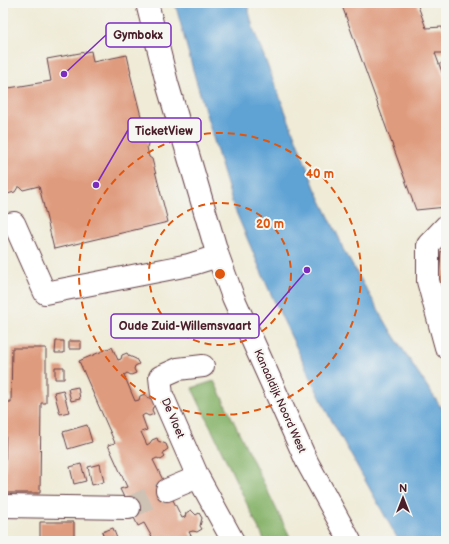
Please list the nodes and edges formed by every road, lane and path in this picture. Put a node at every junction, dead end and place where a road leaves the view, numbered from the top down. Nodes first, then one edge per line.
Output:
1 (147, 3) edge
2 (3, 226) edge
3 (446, 226) edge
4 (218, 256) junction
5 (446, 347) edge
6 (202, 366) dead end
7 (198, 477) junction
8 (167, 490) tunnel mouth
9 (3, 506) edge
10 (129, 508) tunnel mouth
11 (233, 541) edge
12 (350, 541) edge

1 - 4 street, Kanaaldijk Noord West
2 - 4 street
3 - 5 street
4 - 12 street, Kanaaldijk Noord West
6 - 7 street, De Vloet
7 - 8 street
7 - 11 street, De Vloet
9 - 10 street

